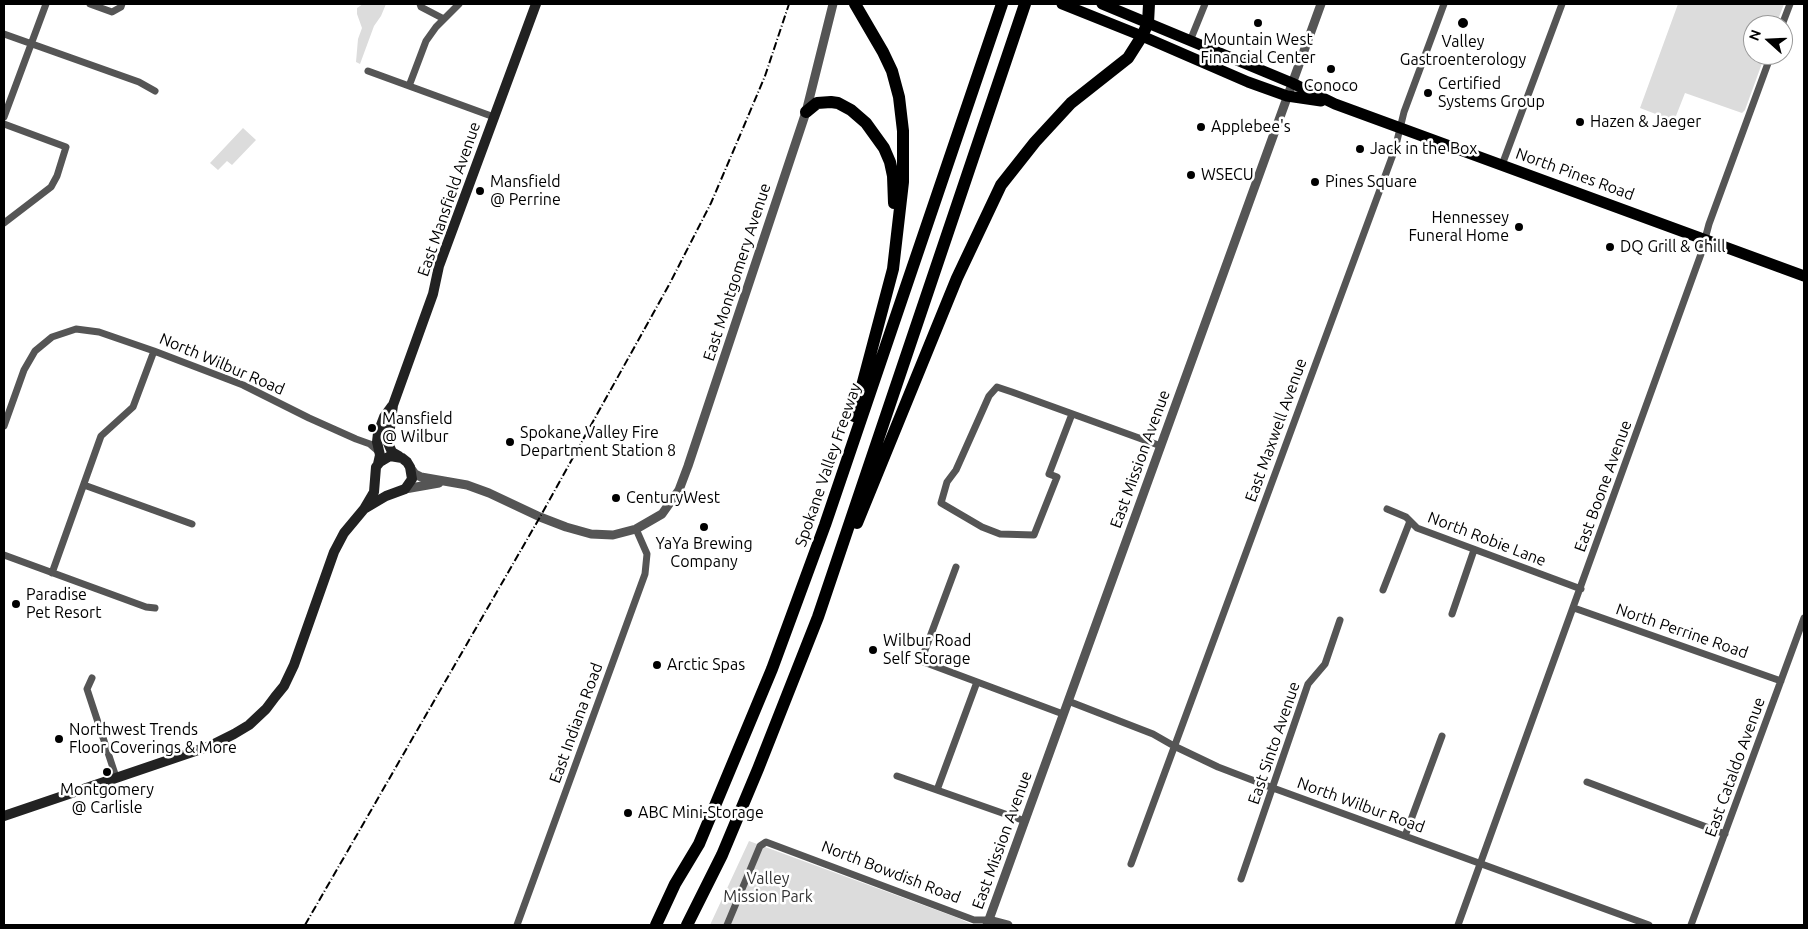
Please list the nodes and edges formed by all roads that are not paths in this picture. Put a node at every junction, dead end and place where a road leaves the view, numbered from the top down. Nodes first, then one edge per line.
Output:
1 (46, 4) edge
2 (90, 4) edge
3 (122, 4) edge
4 (420, 4) edge
5 (459, 4) edge
6 (536, 4) edge
7 (833, 4) edge
8 (855, 4) edge
9 (1002, 4) edge
10 (1024, 4) edge
11 (1062, 4) edge
12 (1102, 4) edge
13 (1149, 4) edge
14 (1206, 4) edge
15 (1321, 4) edge
16 (1444, 4) edge
17 (1562, 4) edge
18 (444, 19) junction
19 (1148, 23) junction
20 (4, 34) edge
21 (1142, 36) junction
22 (1190, 41) junction
23 (31, 44) junction
24 (1767, 65) edge
25 (368, 71) dead end
26 (1292, 83) junction
27 (409, 86) junction
28 (155, 91) dead end
29 (1288, 96) junction
30 (1335, 104) junction
31 (806, 112) junction
32 (4, 117) edge
33 (494, 117) junction
34 (4, 124) edge
35 (1400, 127) junction
36 (1502, 164) junction
37 (4, 223) edge
38 (1704, 239) junction
39 (893, 269) junction
40 (1804, 276) edge
41 (154, 350) junction
42 (393, 405) junction
43 (1072, 414) junction
44 (4, 426) edge
45 (377, 438) junction
46 (361, 441) junction
47 (1161, 446) junction
48 (380, 455) junction
49 (402, 458) junction
50 (376, 467) junction
51 (410, 467) junction
52 (375, 479) junction
53 (441, 482) junction
54 (84, 485) junction
55 (405, 489) junction
56 (394, 494) junction
57 (364, 509) junction
58 (1387, 509) dead end
59 (1410, 520) junction
60 (192, 524) dead end
61 (825, 525) junction
62 (636, 529) junction
63 (1474, 550) junction
64 (4, 556) edge
65 (956, 567) dead end
66 (52, 572) junction
67 (1581, 589) junction
68 (1384, 590) dead end
69 (155, 608) dead end
70 (1574, 608) junction
71 (1452, 614) dead end
72 (818, 617) junction
73 (1804, 618) edge
74 (1340, 620) dead end
75 (92, 678) dead end
76 (1781, 681) junction
77 (976, 682) junction
78 (1068, 701) junction
79 (1063, 714) junction
80 (1442, 736) dead end
81 (1174, 746) junction
82 (897, 776) dead end
83 (116, 777) junction
84 (1587, 782) dead end
85 (1272, 788) junction
86 (937, 790) junction
87 (4, 816) edge
88 (1025, 821) junction
89 (1724, 834) junction
90 (1405, 836) junction
91 (1481, 863) junction
92 (1131, 864) dead end
93 (1241, 879) dead end
94 (988, 923) edge
95 (517, 925) edge
96 (656, 925) edge
97 (687, 925) edge
98 (727, 925) edge
99 (1008, 925) edge
100 (1458, 925) edge
101 (1649, 925) edge
102 (1691, 925) edge

1 - 23 street
2 - 3 street
4 - 18 street
5 - 18 street
6 - 33 main road, East Mansfield Avenue
7 - 31 street, East Montgomery Avenue
8 - 39 highway
9 - 61 highway, Spokane Valley Freeway
10 - 72 highway
11 - 21 main road, North Pines Road
12 - 19 main road, North Pines Road
13 - 19 highway
14 - 22 street
15 - 26 street, East Mission Avenue
16 - 35 street, East Maxwell Avenue
17 - 36 street
18 - 27 street
19 - 21 highway
19 - 22 main road, North Pines Road
20 - 23 street
21 - 29 main road, North Pines Road
21 - 72 highway
22 - 26 main road, North Pines Road
23 - 28 street
23 - 32 street
24 - 38 street, East Boone Avenue
25 - 27 street
26 - 29 street, East Mission Avenue
26 - 30 main road, North Pines Road
27 - 33 street
29 - 30 main road, North Pines Road
29 - 47 street, East Mission Avenue
30 - 35 main road, North Pines Road
31 - 39 highway
31 - 62 street, East Montgomery Avenue
33 - 42 main road, East Mansfield Avenue
34 - 37 street
35 - 36 main road, North Pines Road
35 - 81 street, East Maxwell Avenue
36 - 38 main road, North Pines Road
38 - 40 main road, North Pines Road
38 - 67 street, East Boone Avenue
39 - 61 highway
41 - 44 street, North Wilbur Road
41 - 46 street, North Wilbur Road
41 - 54 street
42 - 45 main road, East Mansfield Avenue
42 - 49 main road, East Mansfield Avenue
43 - 43 street
43 - 47 street
45 - 46 street
45 - 48 main road
46 - 48 street, North Wilbur Road
47 - 78 street, East Mission Avenue
48 - 50 main road
49 - 50 main road
49 - 51 main road
50 - 52 main road
51 - 53 street
51 - 55 main road
52 - 56 main road
52 - 57 main road
53 - 55 street
53 - 62 street, East Montgomery Avenue
54 - 60 street
54 - 66 street
55 - 56 main road
56 - 57 main road
57 - 83 main road
58 - 59 street, North Robie Lane
59 - 63 street, North Robie Lane
59 - 68 street
61 - 96 highway, Spokane Valley Freeway
62 - 95 street, East Indiana Road
63 - 67 street, North Robie Lane
63 - 71 street
64 - 66 street
65 - 77 street
66 - 69 street
67 - 70 street, East Boone Avenue
70 - 76 street, North Perrine Road
70 - 91 street, East Boone Avenue
72 - 97 highway
73 - 76 street, East Cataldo Avenue
74 - 85 street, East Sinto Avenue
75 - 83 street
76 - 89 street, East Cataldo Avenue
77 - 79 street
77 - 86 street
78 - 79 street, East Mission Avenue
78 - 81 street, North Wilbur Road
79 - 88 street, East Mission Avenue
80 - 90 street
81 - 85 street, North Wilbur Road
81 - 92 street, East Maxwell Avenue
82 - 86 street
83 - 87 main road
84 - 89 street
85 - 90 street, North Wilbur Road
85 - 93 street, East Sinto Avenue
86 - 88 street
88 - 94 street, East Mission Avenue
89 - 102 street, East Cataldo Avenue
90 - 91 street, North Wilbur Road
91 - 100 street, East Boone Avenue
91 - 101 street, North Wilbur Road
94 - 98 street, North Bowdish Road
94 - 99 street, North Bowdish Road

